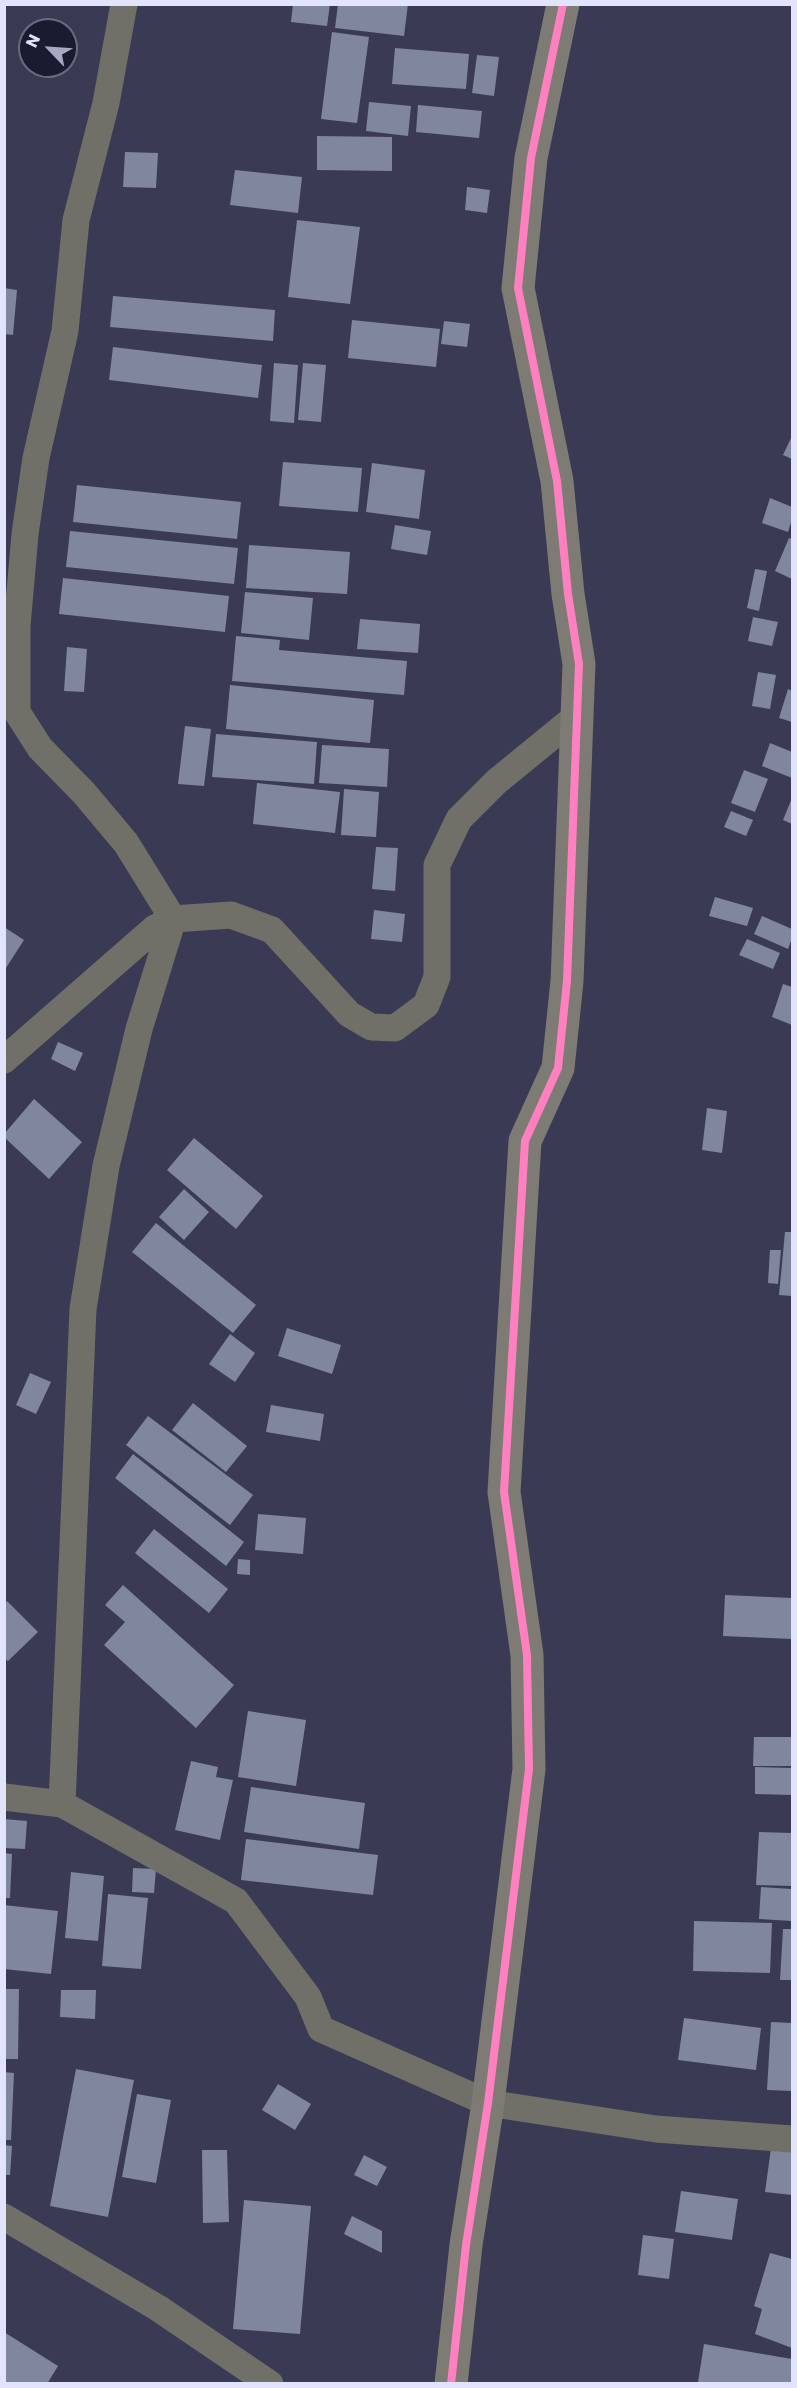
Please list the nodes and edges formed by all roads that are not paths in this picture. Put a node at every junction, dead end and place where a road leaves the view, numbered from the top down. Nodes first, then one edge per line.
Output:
1 (124, 4) edge
2 (563, 4) edge
3 (578, 715) junction
4 (173, 920) junction
5 (4, 1060) edge
6 (4, 1797) edge
7 (62, 1804) junction
8 (488, 2103) junction
9 (792, 2139) edge
10 (4, 2217) edge
11 (270, 2384) edge
12 (451, 2384) edge

1 - 4 street
2 - 3 street
3 - 4 street
3 - 8 street
4 - 5 street
4 - 7 street
6 - 7 street
7 - 8 street
8 - 9 street
8 - 12 street
10 - 11 street

